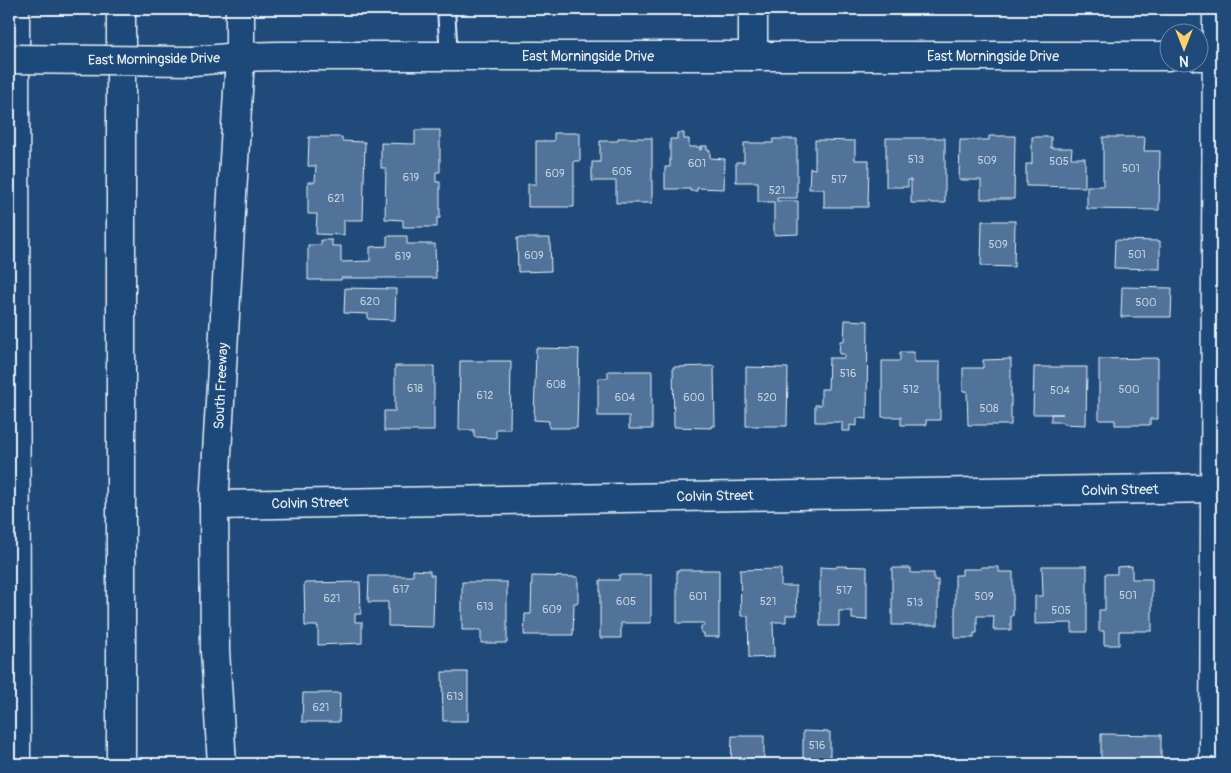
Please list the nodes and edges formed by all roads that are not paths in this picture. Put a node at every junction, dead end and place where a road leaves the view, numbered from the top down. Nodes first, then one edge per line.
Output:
1 (15, 9) edge
2 (120, 9) edge
3 (133, 9) edge
4 (240, 9) edge
5 (446, 9) edge
6 (753, 9) edge
7 (1216, 9) edge
8 (449, 56) junction
9 (753, 56) junction
10 (1158, 56) edge
11 (1212, 56) edge
12 (240, 57) junction
13 (9, 59) edge
14 (120, 150) junction
15 (1215, 488) junction
16 (214, 505) junction
17 (16, 764) edge
18 (121, 764) edge
19 (222, 764) edge
20 (1214, 764) edge

1 - 17 main road
2 - 14 main road
3 - 14 main road
4 - 12 main road, South Freeway
5 - 8 lane
6 - 9 main road
7 - 11 main road
8 - 9 main road, East Morningside Drive
8 - 12 main road, East Morningside Drive
9 - 10 main road, East Morningside Drive
11 - 15 main road
12 - 13 main road, East Morningside Drive, bridge
12 - 16 main road, South Freeway
14 - 18 main road
15 - 16 main road, Colvin Street
15 - 20 main road
16 - 19 main road, South Freeway

